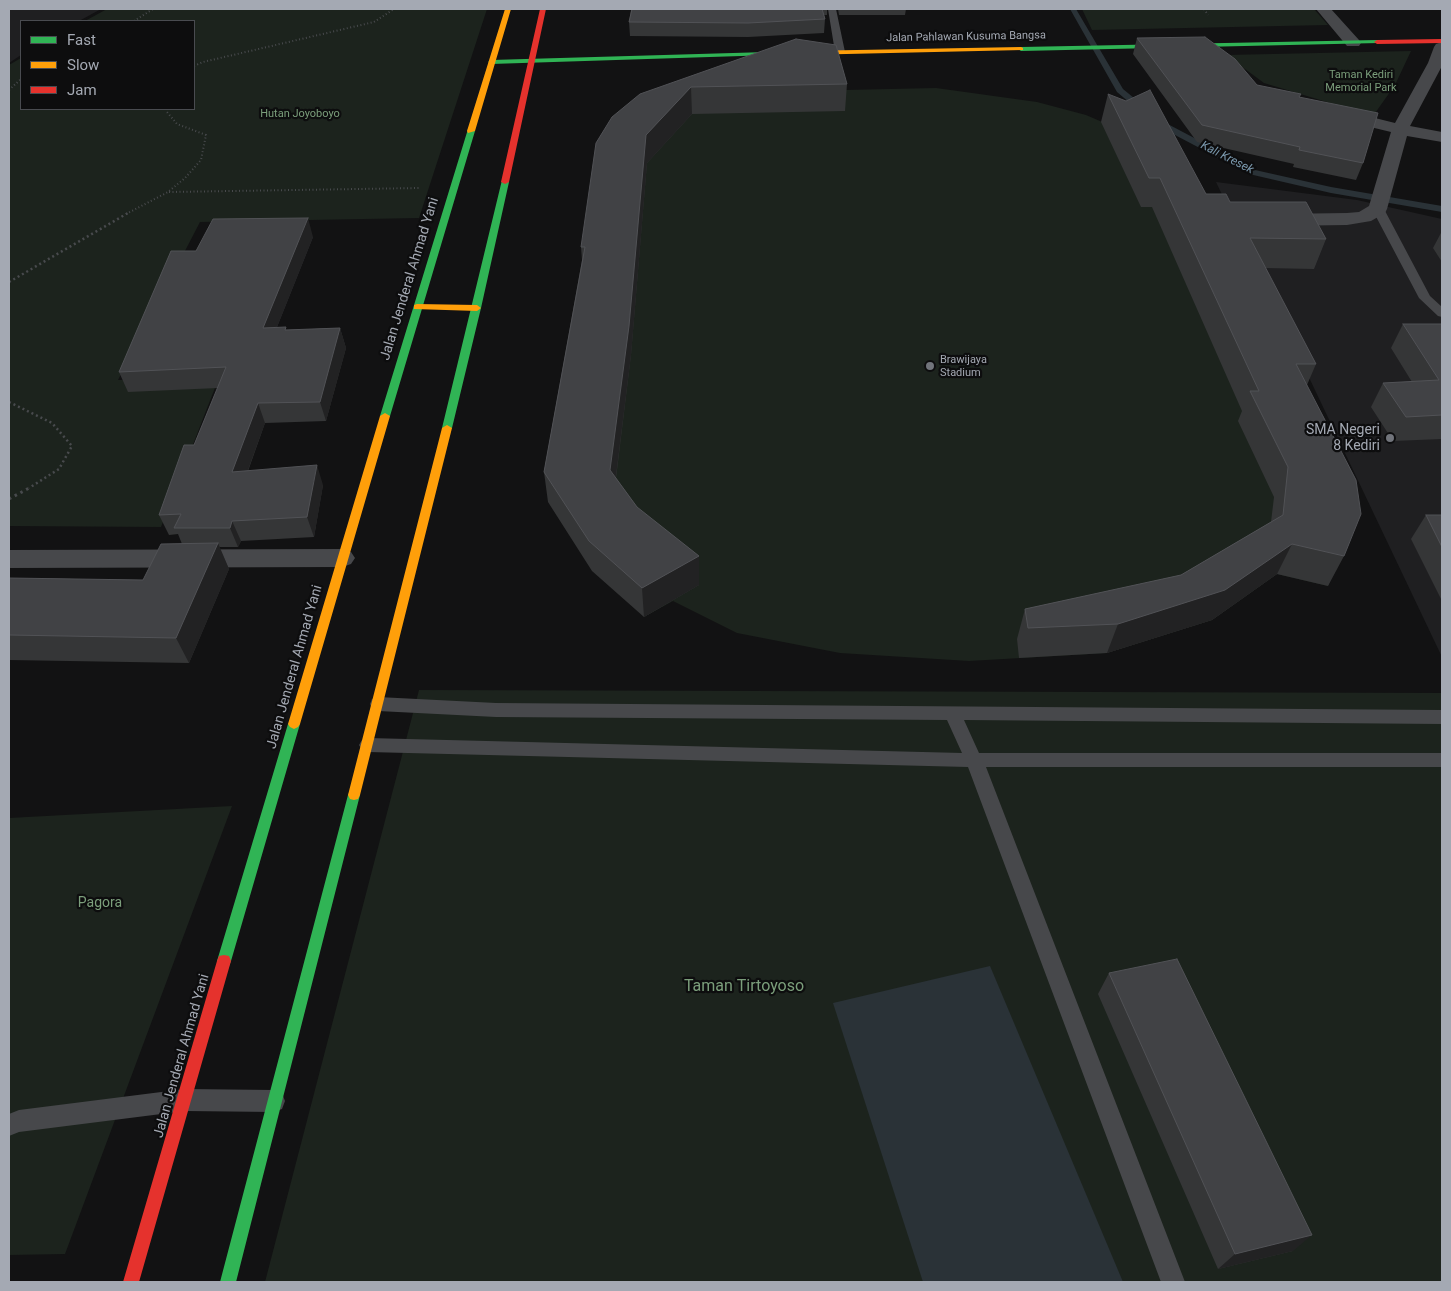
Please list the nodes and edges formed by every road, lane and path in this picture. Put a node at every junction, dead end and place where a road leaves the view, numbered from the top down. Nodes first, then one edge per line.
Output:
1 (153, 9) edge
2 (394, 9) edge
3 (508, 9) edge
4 (544, 9) edge
5 (832, 9) edge
6 (1204, 9) edge
7 (1323, 9) edge
8 (1208, 15) dead end
9 (136, 20) edge
10 (1442, 41) edge
11 (1353, 43) junction
12 (1205, 46) junction
13 (840, 52) junction
14 (1440, 60) edge
15 (532, 61) junction
16 (491, 62) junction
17 (1227, 63) edge
18 (195, 66) edge
19 (20, 79) edge
20 (9, 90) edge
21 (1321, 109) edge
22 (167, 110) edge
23 (1400, 129) junction
24 (1442, 137) edge
25 (453, 188) junction
26 (168, 192) junction
27 (1378, 209) junction
28 (1261, 220) edge
29 (9, 282) edge
30 (417, 307) junction
31 (477, 308) junction
32 (1442, 313) edge
33 (9, 402) edge
34 (9, 499) edge
35 (342, 558) junction
36 (9, 559) edge
37 (378, 704) junction
38 (953, 714) junction
39 (1442, 717) edge
40 (368, 745) junction
41 (974, 760) junction
42 (1442, 760) edge
43 (185, 1100) junction
44 (274, 1101) junction
45 (9, 1125) edge
46 (131, 1282) edge
47 (228, 1282) edge
48 (1173, 1282) edge

1 - 9 path
2 - 18 path
3 - 16 main road, Jalan Jenderal Ahmad Yani
4 - 15 main road
5 - 13 lane
6 - 8 path
7 - 11 street
10 - 11 main road, Jalan Pahlawan Kusuma Bangsa
11 - 12 main road, Jalan Pahlawan Kusuma Bangsa
12 - 13 main road, Jalan Pahlawan Kusuma Bangsa
12 - 17 street
13 - 15 main road, Jalan Pahlawan Kusuma Bangsa
14 - 23 street
15 - 16 main road, Jalan Pahlawan Kusuma Bangsa
15 - 31 main road
16 - 25 main road, Jalan Jenderal Ahmad Yani
19 - 20 path
21 - 23 street
22 - 26 path
23 - 24 street
23 - 27 street
25 - 26 path
25 - 30 main road, Jalan Jenderal Ahmad Yani
26 - 29 path
27 - 28 street
27 - 32 lane
30 - 31 main road
30 - 35 main road, Jalan Jenderal Ahmad Yani
31 - 37 main road
33 - 34 path
35 - 36 street
35 - 43 main road, Jalan Jenderal Ahmad Yani
37 - 38 lane
37 - 40 main road
38 - 39 lane
38 - 41 lane
40 - 41 lane
40 - 44 main road
41 - 42 lane
41 - 48 lane
43 - 44 lane
43 - 45 lane
43 - 46 main road, Jalan Jenderal Ahmad Yani
44 - 47 main road

